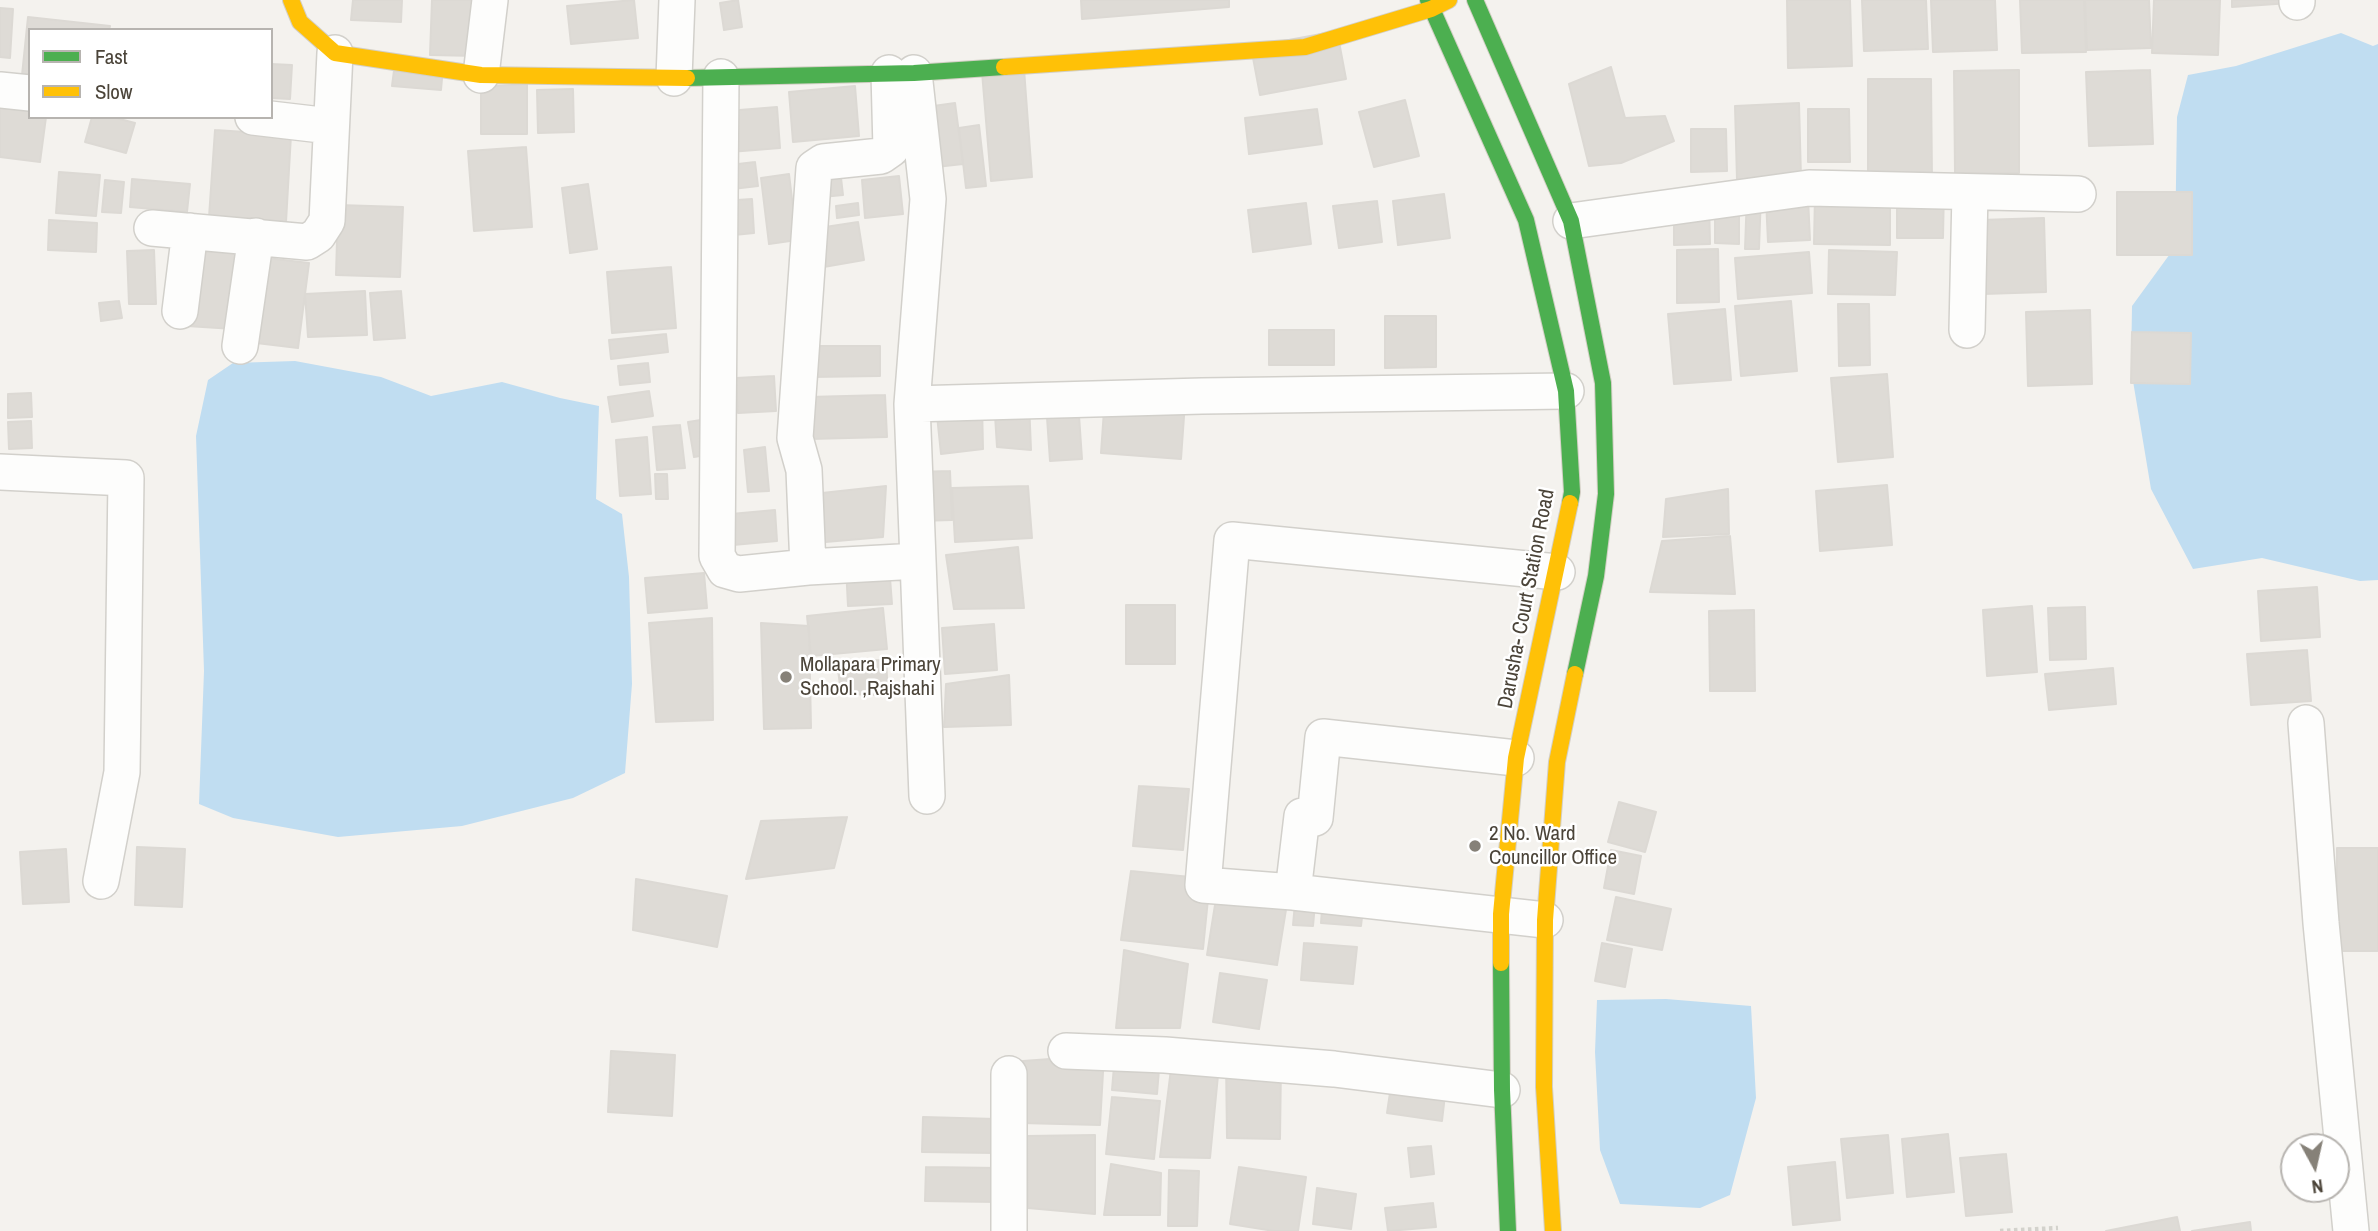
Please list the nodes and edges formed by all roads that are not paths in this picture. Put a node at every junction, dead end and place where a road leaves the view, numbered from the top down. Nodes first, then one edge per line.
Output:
1 (291, 0) edge
2 (491, 0) edge
3 (677, 0) edge
4 (1449, 0) edge
5 (1475, 0) edge
6 (1430, 4) edge
7 (335, 53) junction
8 (902, 73) junction
9 (481, 75) junction
10 (721, 77) junction
11 (674, 78) junction
12 (0, 90) edge
13 (28, 93) edge
14 (272, 119) edge
15 (330, 125) junction
16 (1970, 192) junction
17 (2078, 194) dead end
18 (1571, 221) junction
19 (152, 228) dead end
20 (190, 231) junction
21 (256, 236) junction
22 (180, 311) dead end
23 (1967, 330) dead end
24 (240, 346) dead end
25 (1566, 391) junction
26 (912, 404) junction
27 (0, 472) edge
28 (918, 561) junction
29 (808, 568) junction
30 (1557, 572) junction
31 (2306, 723) dead end
32 (1516, 758) junction
33 (927, 796) dead end
34 (101, 881) dead end
35 (1293, 892) junction
36 (1501, 914) junction
37 (1545, 920) junction
38 (1066, 1051) dead end
39 (1009, 1074) dead end
40 (1502, 1090) junction
41 (1009, 1231) edge
42 (1508, 1231) edge
43 (1553, 1231) edge
44 (2351, 1231) edge

1 - 7 street
2 - 9 street
3 - 11 street
4 - 6 street
5 - 18 street
6 - 8 street
6 - 25 street, Darusha- Court Station Road
7 - 9 street
7 - 15 street
8 - 10 street
8 - 26 street
8 - 29 street
9 - 11 street
10 - 11 street
10 - 29 street
12 - 13 street
14 - 15 street
15 - 21 street
16 - 17 street
16 - 18 street
16 - 23 street
18 - 37 street
19 - 20 street
20 - 21 street
20 - 22 street
21 - 24 street
25 - 26 street
25 - 30 street, Darusha- Court Station Road
26 - 28 street
27 - 34 street
28 - 29 street
28 - 33 street
30 - 32 street, Darusha- Court Station Road
30 - 35 street
31 - 44 street
32 - 35 street
32 - 36 street, Darusha- Court Station Road
35 - 36 street
36 - 37 street
36 - 40 street, Darusha- Court Station Road
37 - 43 street
38 - 40 street
39 - 41 street
40 - 42 street, Darusha- Court Station Road

